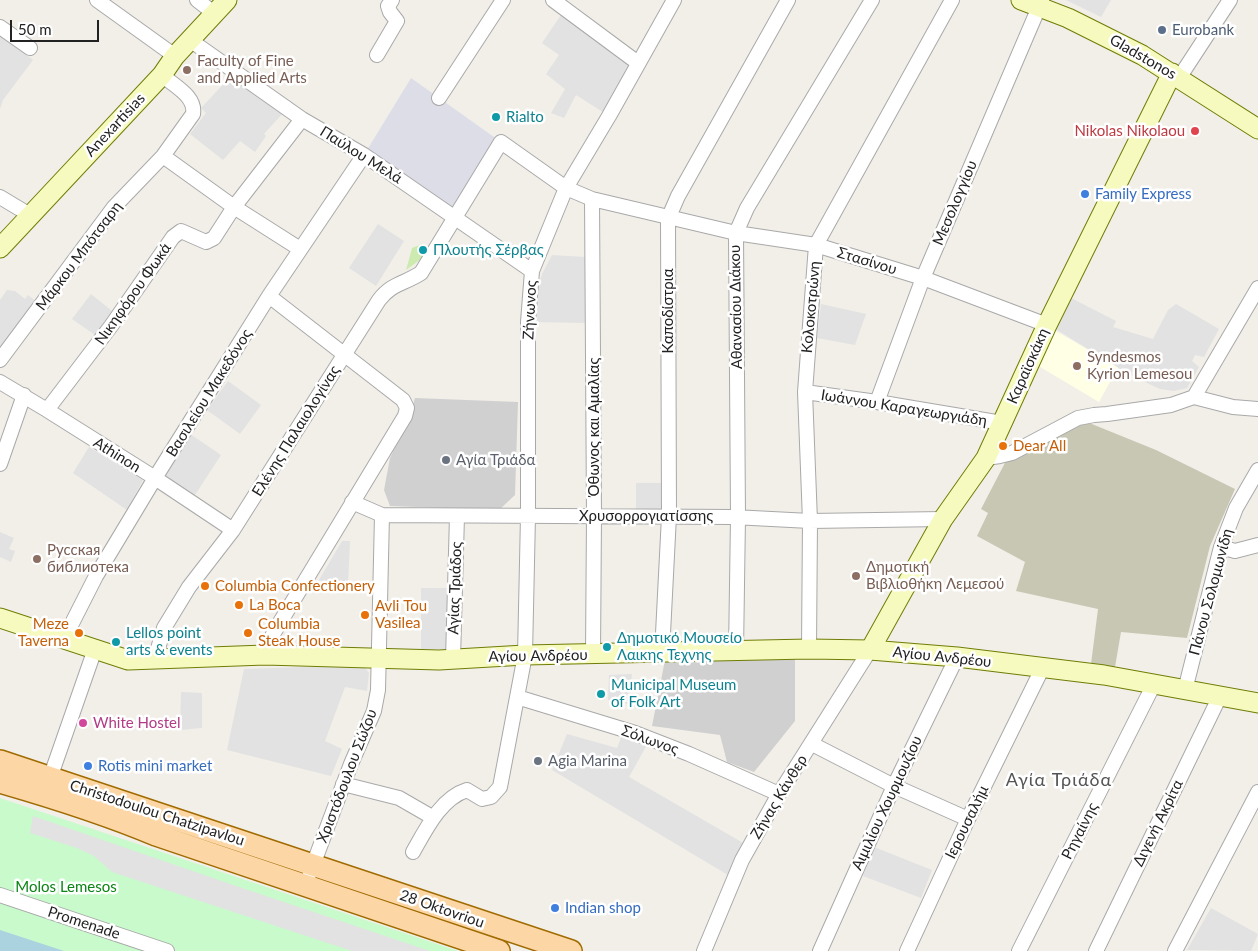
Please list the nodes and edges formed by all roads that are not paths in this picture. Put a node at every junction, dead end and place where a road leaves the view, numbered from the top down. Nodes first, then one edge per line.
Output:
1 (97, 0) edge
2 (197, 0) edge
3 (392, 0) edge
4 (503, 0) edge
5 (553, 0) edge
6 (674, 0) edge
7 (788, 0) edge
8 (872, 0) edge
9 (952, 0) edge
10 (1021, 0) edge
11 (1230, 0) edge
12 (1041, 3) edge
13 (221, 7) edge
14 (0, 26) edge
15 (190, 40) junction
16 (30, 48) dead end
17 (377, 55) dead end
18 (176, 56) junction
19 (638, 63) junction
20 (162, 75) junction
21 (1176, 76) junction
22 (439, 98) dead end
23 (302, 119) junction
24 (1256, 124) edge
25 (501, 142) joint
26 (364, 155) junction
27 (164, 156) junction
28 (566, 188) junction
29 (0, 197) edge
30 (592, 200) junction
31 (234, 207) junction
32 (30, 215) junction
33 (456, 218) junction
34 (668, 218) junction
35 (736, 233) junction
36 (816, 245) junction
37 (0, 248) edge
38 (300, 249) junction
39 (532, 271) junction
40 (924, 278) junction
41 (1258, 288) edge
42 (269, 296) junction
43 (1047, 325) junction
44 (344, 355) junction
45 (0, 360) edge
46 (0, 382) edge
47 (805, 392) junction
48 (24, 396) junction
49 (1194, 397) junction
50 (878, 402) junction
51 (1258, 409) edge
52 (47, 410) junction
53 (1002, 423) junction
54 (3, 444) edge
55 (986, 458) junction
56 (0, 464) edge
57 (1258, 470) edge
58 (155, 478) junction
59 (352, 502) junction
60 (382, 515) junction
61 (457, 516) junction
62 (528, 516) junction
63 (594, 516) junction
64 (668, 516) junction
65 (738, 517) junction
66 (943, 519) junction
67 (810, 520) junction
68 (233, 530) junction
69 (1258, 545) edge
70 (1220, 548) junction
71 (0, 618) edge
72 (64, 638) junction
73 (95, 649) junction
74 (809, 649) junction
75 (870, 650) junction
76 (736, 652) junction
77 (662, 654) junction
78 (266, 655) junction
79 (525, 655) junction
80 (593, 655) junction
81 (957, 657) junction
82 (379, 658) junction
83 (155, 660) junction
84 (453, 660) junction
85 (1043, 667) junction
86 (1154, 684) junction
87 (1185, 690) junction
88 (1220, 696) junction
89 (517, 697) junction
90 (1258, 703) edge
91 (812, 744) junction
92 (0, 761) edge
93 (50, 778) junction
94 (0, 782) edge
95 (343, 784) junction
96 (894, 786) junction
97 (1258, 792) edge
98 (779, 794) junction
99 (432, 817) junction
100 (968, 819) junction
101 (414, 852) dead end
102 (313, 866) junction
103 (305, 885) junction
104 (0, 895) edge
105 (167, 951) edge
106 (499, 951) edge
107 (571, 951) edge
108 (704, 951) edge
109 (820, 951) edge
110 (907, 951) edge
111 (1019, 951) edge
112 (1096, 951) edge
113 (1175, 951) edge

1 - 18 street
2 - 13 street
3 - 17 street
4 - 22 street
5 - 19 street
6 - 19 street, Ζήνωνος
7 - 34 street, Καποδίστρια
8 - 35 street, Αθανασίου Διάκου
9 - 36 street, Κολοκοτρώνη
10 - 12 street, Gladstonos
11 - 21 street
12 - 21 street, Gladstonos
12 - 40 street, Μεσολογγίου
13 - 15 street, Anexartisias
14 - 16 street
15 - 18 street, Anexartisias
15 - 23 street, Παύλου Μελά
18 - 20 street, Anexartisias
19 - 28 street, Ζήνωνος
20 - 27 street, Μάρκου Μπότσαρη
20 - 32 street, Anexartisias
21 - 24 street, Gladstonos
21 - 43 street, Καραϊσκάκη
23 - 26 street, Παύλου Μελά
23 - 31 street, Νικηφόρου Φωκά
25 - 28 street, Στασίνου
25 - 33 street, Ελένης Παλαιολογίνας
26 - 33 street, Παύλου Μελά
26 - 38 street, Βασιλείου Μακεδόνος
27 - 31 street
27 - 45 street, Μάρκου Μπότσαρη
28 - 30 street, Στασίνου
28 - 39 street, Ζήνωνος
29 - 32 street
30 - 34 street, Στασίνου
30 - 63 street, Όθωνος και Αμαλίας
31 - 38 street
31 - 52 street, Νικηφόρου Φωκά
32 - 37 street, Anexartisias
33 - 39 street, Παύλου Μελά
33 - 44 street, Ελένης Παλαιολογίνας
34 - 35 street, Στασίνου
34 - 64 street, Καποδίστρια
35 - 36 street, Στασίνου
35 - 65 street, Αθανασίου Διάκου
36 - 40 street, Στασίνου
36 - 47 street, Κολοκοτρώνη
38 - 42 street, Βασιλείου Μακεδόνος
39 - 62 street, Ζήνωνος
40 - 43 street, Στασίνου
40 - 50 street, Μεσολογγίου
41 - 49 street
42 - 44 street
42 - 58 street, Βασιλείου Μακεδόνος
43 - 53 street, Καραϊσκάκη
44 - 59 street
44 - 68 street, Ελένης Παλαιολογίνας
46 - 48 street, Athinon
47 - 50 street, Ιωάννου Καραγεωργιάδη
47 - 67 street, Κολοκοτρώνη
48 - 52 street, Athinon
48 - 54 street
49 - 51 street
49 - 55 street
50 - 53 street, Ιωάννου Καραγεωργιάδη
52 - 58 street, Athinon
53 - 55 street, Καραϊσκάκη
54 - 56 street
55 - 66 street, Καραϊσκάκη
57 - 70 street, Πάνου Σολομωνίδη
58 - 68 street, Athinon
58 - 72 street, Βασιλείου Μακεδόνος
59 - 60 street, Χρυσορρογιατίσσης
59 - 78 street
60 - 61 street, Χρυσορρογιατίσσης
60 - 82 street, Χριστόδουλου Σώζου
61 - 62 street, Χρυσορρογιατίσσης
61 - 84 street, Αγίας Τριάδος
62 - 63 street, Χρυσορρογιατίσσης
62 - 79 street, Ζήνωνος
63 - 64 street, Χρυσορρογιατίσσης
63 - 80 street, Όθωνος και Αμαλίας
64 - 65 street, Χρυσορρογιατίσσης
64 - 77 street, Καποδίστρια
65 - 67 street, Χρυσορρογιατίσσης
65 - 76 street, Αθανασίου Διάκου
66 - 67 street, Χρυσορρογιατίσσης
66 - 75 street, Καραϊσκάκη
67 - 74 street, Κολοκοτρώνη
68 - 83 street, Ελένης Παλαιολογίνας
69 - 70 street
70 - 87 street, Πάνου Σολομωνίδη
71 - 72 street, Αγίου Ανδρέου
72 - 73 street, Αγίου Ανδρέου
73 - 83 street, Αγίου Ανδρέου
73 - 93 street
74 - 75 street, Αγίου Ανδρέου
74 - 76 street, Αγίου Ανδρέου
75 - 81 street, Αγίου Ανδρέου
75 - 91 street, Ζήνας Κάνθερ
76 - 77 street, Αγίου Ανδρέου
77 - 80 street, Αγίου Ανδρέου
78 - 82 street, Αγίου Ανδρέου
78 - 83 street, Αγίου Ανδρέου
79 - 80 street, Αγίου Ανδρέου
79 - 84 street, Αγίου Ανδρέου
79 - 89 street, Ζήνωνος
81 - 85 street, Αγίου Ανδρέου
81 - 96 street, Αιμιλίου Χουρμουζίου
82 - 84 street, Αγίου Ανδρέου
82 - 95 street, Χριστόδουλου Σώζου
85 - 86 street, Αγίου Ανδρέου
85 - 100 street, Ιερουσαλήμ
86 - 87 street, Αγίου Ανδρέου
86 - 111 street, Ρηγαίνης
87 - 88 street, Αγίου Ανδρέου
88 - 90 street, Αγίου Ανδρέου
88 - 112 street, Διγενή Ακρίτα
89 - 98 street, Σόλωνος
89 - 99 street, Ζήνωνος
91 - 96 street
91 - 98 street, Ζήνας Κάνθερ
92 - 93 main road, Christodoulou Chatzipavlou
93 - 102 main road, Christodoulou Chatzipavlou
94 - 103 main road, Christodoulou Chatzipavlou
95 - 99 street
95 - 102 street, Χριστόδουλου Σώζου
96 - 100 street
96 - 109 street, Αιμιλίου Χουρμουζίου
97 - 113 street
98 - 108 street, Ζήνας Κάνθερ
99 - 101 street
100 - 110 street, Ιερουσαλήμ
102 - 103 street, Χριστόδουλου Σώζου
102 - 107 main road, 28 Oktovriou
103 - 106 main road, 28 Oktovriou
104 - 105 street, Promenade

